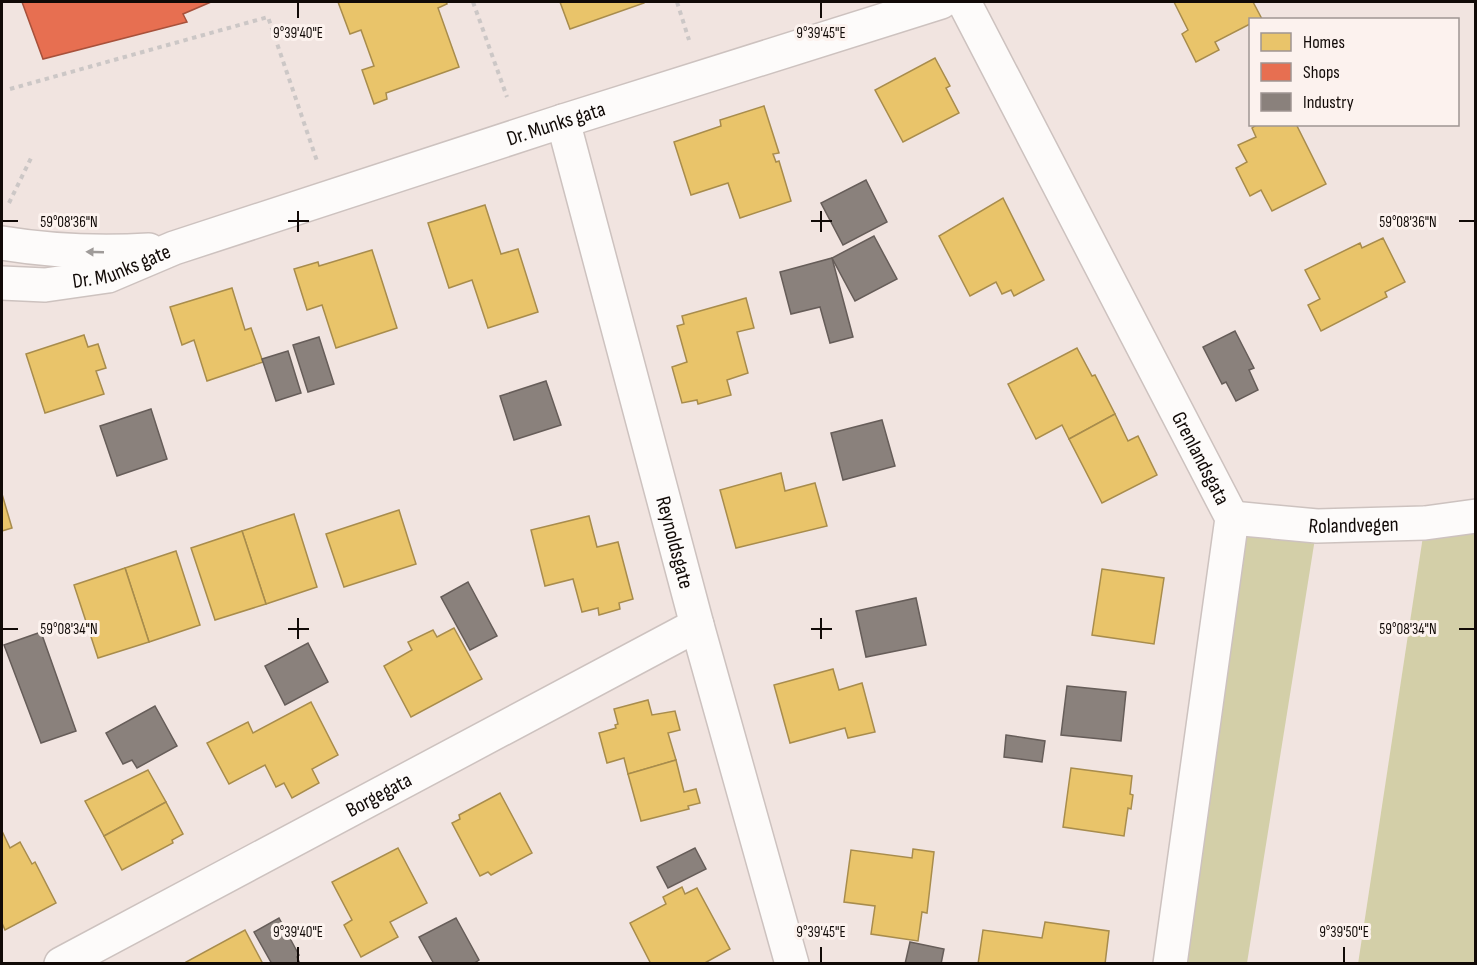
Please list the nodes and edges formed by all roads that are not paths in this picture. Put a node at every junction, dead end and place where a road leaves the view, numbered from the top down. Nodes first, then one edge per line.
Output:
1 (941, 2) edge
2 (964, 2) edge
3 (562, 121) junction
4 (2, 243) edge
5 (174, 248) junction
6 (2, 283) edge
7 (1476, 516) edge
8 (1232, 518) junction
9 (697, 625) junction
10 (61, 963) edge
11 (792, 963) edge
12 (1170, 963) edge

1 - 3 street, Dr. Munks gata
2 - 8 street, Grenlandsgata
3 - 5 street, Dr. Munks gata
3 - 9 street, Reynoldsgate
5 -> 4 street, Dr. Munks gate
5 - 6 street, Dr. Munks gate
7 - 8 street, Rolandvegen
8 - 12 street, Grenlandsgata
9 - 10 street, Borgegata
9 - 11 street, Reynoldsgate

